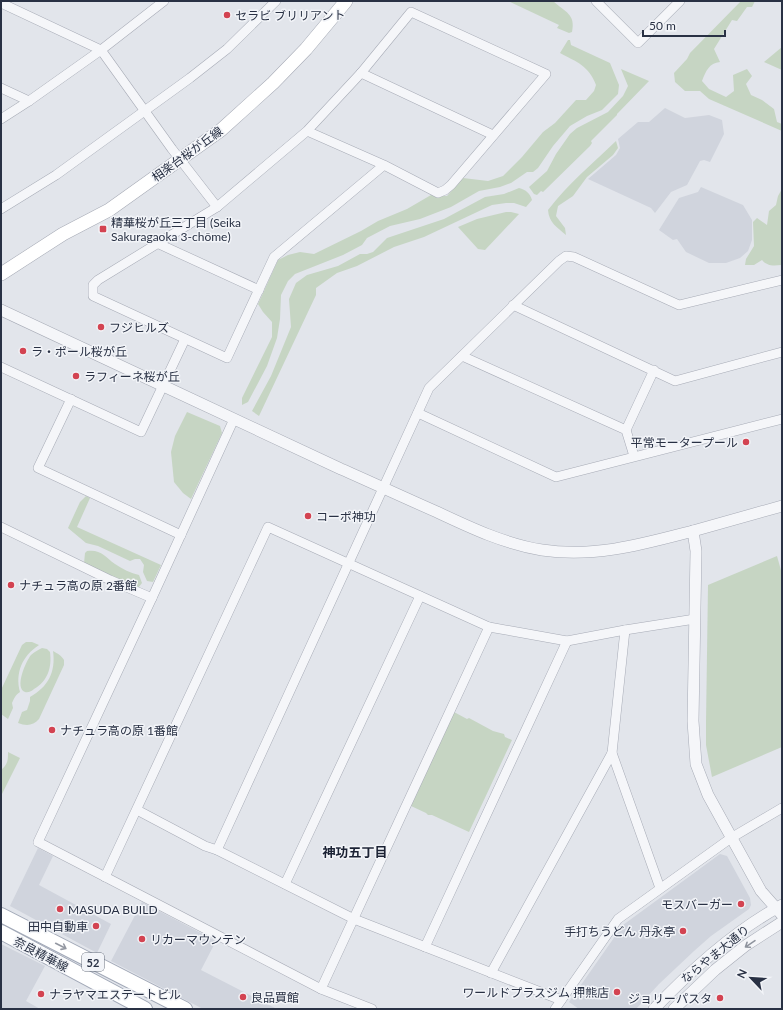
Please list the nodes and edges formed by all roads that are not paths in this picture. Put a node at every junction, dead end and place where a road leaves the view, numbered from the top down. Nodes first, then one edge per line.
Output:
1 (164, 1) edge
2 (276, 1) edge
3 (346, 1) edge
4 (596, 1) edge
5 (680, 1) edge
6 (1, 3) edge
7 (101, 50) junction
8 (361, 73) junction
9 (1, 88) edge
10 (29, 101) junction
11 (146, 111) junction
12 (1, 119) edge
13 (307, 131) junction
14 (493, 135) junction
15 (180, 160) junction
16 (384, 165) junction
17 (1, 208) edge
18 (217, 208) junction
19 (159, 244) junction
20 (1, 274) edge
21 (782, 280) edge
22 (259, 290) junction
23 (514, 305) junction
24 (1, 310) edge
25 (185, 339) junction
26 (782, 352) edge
27 (462, 356) junction
28 (1, 366) edge
29 (654, 370) junction
30 (163, 386) junction
31 (71, 399) junction
32 (418, 413) junction
33 (234, 419) junction
34 (782, 419) edge
35 (626, 430) junction
36 (634, 456) junction
37 (383, 488) junction
38 (782, 506) edge
39 (1, 527) edge
40 (693, 531) junction
41 (181, 535) junction
42 (348, 564) junction
43 (420, 596) junction
44 (152, 598) junction
45 (695, 619) junction
46 (489, 627) junction
47 (625, 630) junction
48 (567, 641) junction
49 (612, 753) junction
50 (782, 808) edge
51 (137, 810) junction
52 (732, 838) junction
53 (217, 850) junction
54 (105, 877) junction
55 (285, 884) junction
56 (660, 888) junction
57 (780, 909) edge
58 (1, 915) edge
59 (354, 919) junction
60 (782, 922) edge
61 (1, 932) edge
62 (425, 947) junction
63 (491, 973) junction
64 (321, 989) junction
65 (561, 1000) junction
66 (145, 1009) edge
67 (184, 1009) edge
68 (372, 1009) edge
69 (555, 1009) edge
70 (654, 1009) edge
71 (674, 1009) edge

1 - 7 street
2 - 11 street
3 - 15 main road, 相楽台桜が丘線
4 - 5 street
6 - 7 street
7 - 10 street
7 - 11 street
8 - 13 street
8 - 14 street
8 - 14 street
9 - 10 street
10 - 12 street
11 - 15 street
11 - 17 street
13 - 16 street
13 - 18 street
14 - 16 street
15 - 18 street
15 - 20 main road, 相楽台桜が丘線
16 - 22 street
18 - 19 street
19 - 22 street
19 - 25 street
21 - 23 street
22 - 25 street
23 - 27 street
23 - 29 street
24 - 30 street
25 - 30 street
26 - 29 street
27 - 32 street
27 - 35 street
28 - 31 street
29 - 35 street
30 - 31 street
30 - 33 street
31 - 41 street
32 - 36 street
32 - 37 street
33 - 37 street
33 - 41 street
34 - 36 street
35 - 36 street
37 - 40 street
37 - 42 street
38 - 40 street
39 - 44 street
40 - 45 street
41 - 44 street
42 - 43 street
42 - 51 street
42 - 53 street
43 - 46 street
43 - 55 street
44 - 54 street
45 - 47 street
45 - 52 street
46 - 48 street
46 - 59 street
47 - 48 street
47 - 49 street
48 - 62 street
49 - 56 street
49 - 63 street
50 - 52 street
51 - 53 street
51 - 54 street
52 - 56 street
52 - 57 street
53 - 55 street
54 - 64 street
55 - 59 street
56 - 65 street
57 - 70 street, ならやま大通り
58 -> 67 main road, 奈良精華線 / 52
59 - 62 street
59 - 64 street
60 -> 71 street, ならやま大通り
61 - 66 main road, 奈良精華線 / 52
62 - 63 street
63 - 65 street
64 - 68 street
65 - 69 street

